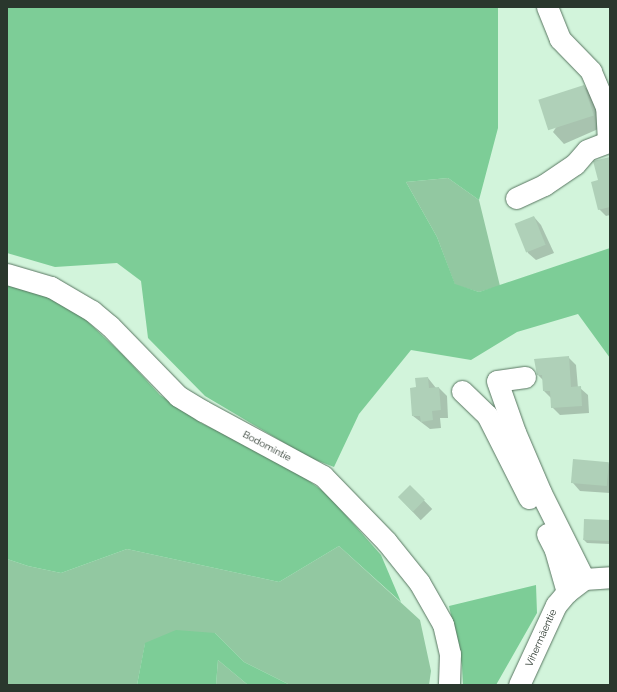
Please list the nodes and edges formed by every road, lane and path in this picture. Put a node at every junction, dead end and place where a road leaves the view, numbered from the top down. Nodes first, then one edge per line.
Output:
1 (547, 7) edge
2 (587, 132) dead end
3 (609, 143) edge
4 (516, 198) dead end
5 (7, 274) edge
6 (525, 377) dead end
7 (462, 391) dead end
8 (610, 577) edge
9 (584, 579) junction
10 (567, 592) junction
11 (449, 685) edge
12 (519, 685) edge

1 - 3 street
2 - 3 street
3 - 4 street
5 - 11 street, Bodomintie
6 - 9 street
7 - 10 street
8 - 9 street
9 - 10 street, Vihermäentie
10 - 12 street, Vihermäentie

